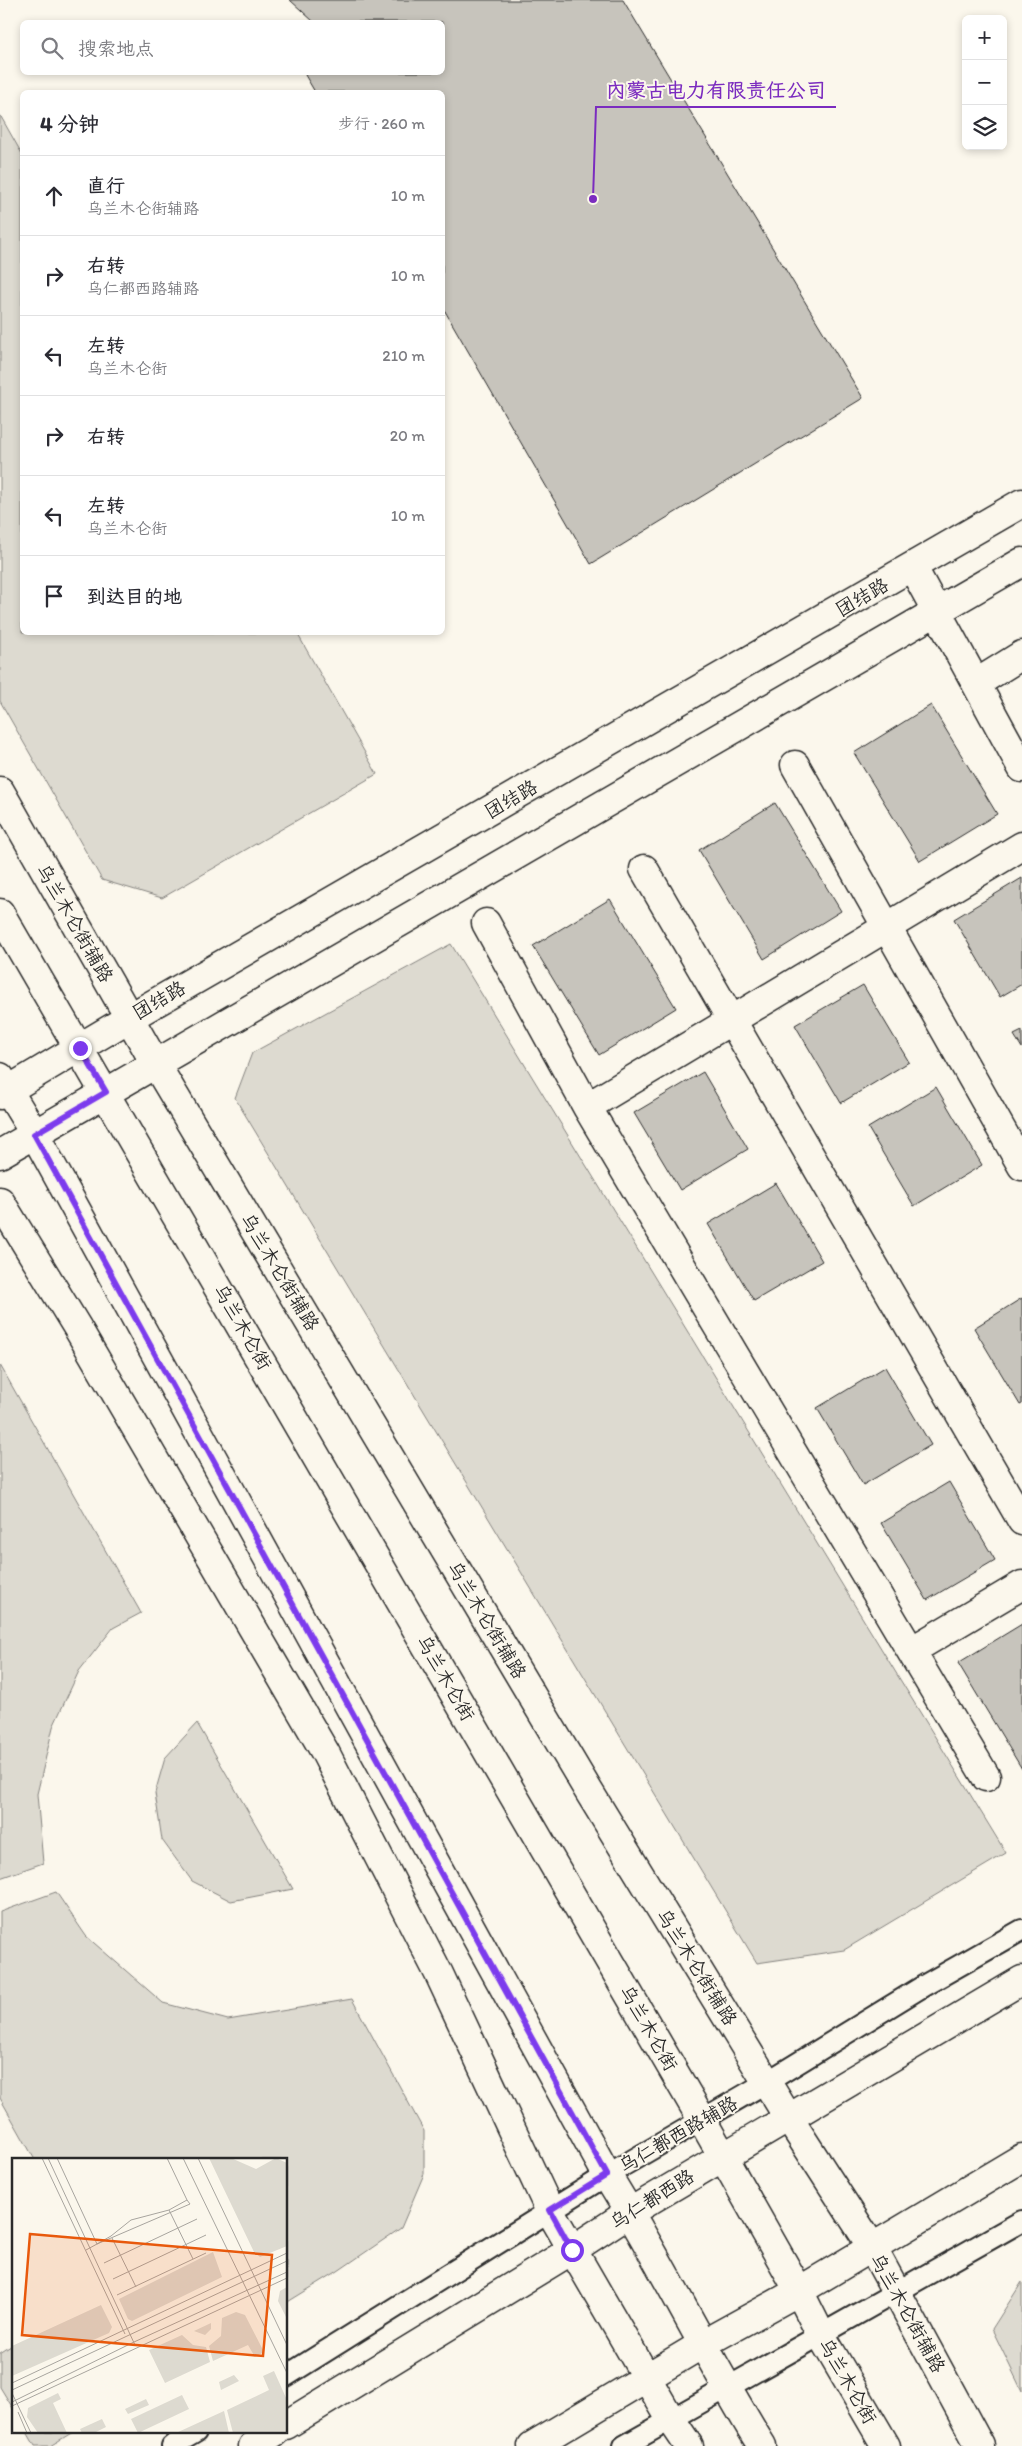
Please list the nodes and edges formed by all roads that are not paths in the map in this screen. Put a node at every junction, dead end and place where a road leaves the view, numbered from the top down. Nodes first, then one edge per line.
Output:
1 (1022, 504) edge
2 (1022, 562) edge
3 (913, 568) junction
4 (936, 612) junction
5 (1022, 655) edge
6 (977, 682) junction
7 (1022, 742) edge
8 (795, 765) dead end
9 (1022, 768) edge
10 (0, 791) edge
11 (1022, 846) edge
12 (644, 869) dead end
13 (0, 913) edge
14 (486, 923) dead end
15 (887, 927) junction
16 (129, 1018) junction
17 (731, 1020) junction
18 (80, 1048) junction
19 (155, 1063) junction
20 (3, 1087) edge
21 (106, 1092) junction
22 (587, 1107) junction
23 (34, 1134) junction
24 (0, 1154) edge
25 (1022, 1166) edge
26 (0, 1201) edge
27 (1022, 1521) edge
28 (1022, 1585) edge
29 (911, 1651) junction
30 (986, 1777) dead end
31 (1022, 1930) edge
32 (1022, 1980) edge
33 (767, 2082) junction
34 (788, 2117) junction
35 (701, 2118) junction
36 (722, 2157) junction
37 (1022, 2158) edge
38 (607, 2175) junction
39 (550, 2210) junction
40 (630, 2212) junction
41 (1022, 2221) edge
42 (872, 2247) junction
43 (572, 2250) junction
44 (799, 2291) junction
45 (896, 2291) junction
46 (821, 2335) junction
47 (702, 2345) junction
48 (288, 2375) edge
49 (647, 2376) junction
50 (726, 2388) junction
51 (670, 2418) junction
52 (288, 2424) edge
53 (193, 2434) edge
54 (272, 2434) edge
55 (172, 2446) edge
56 (253, 2446) edge
57 (532, 2446) edge
58 (624, 2446) edge
59 (688, 2446) edge
60 (762, 2446) edge
61 (886, 2446) edge
62 (980, 2446) edge

1 - 3 street, 团结路
2 - 4 street
3 - 4 street
3 - 16 street, 团结路
4 - 6 street
4 - 19 street
5 - 6 street
6 - 7 street
6 - 9 street
8 - 15 street
10 - 16 street, 乌兰木仑街辅路
11 - 15 street
12 - 17 street
13 - 18 street, 乌兰木仑街
14 - 22 street
15 - 17 street
15 - 25 street
16 - 18 street, 团结路
16 - 19 street, 乌兰木仑街辅路
17 - 22 street
17 - 27 street
18 - 20 street, 团结路
18 - 21 street, 乌兰木仑街
19 - 21 street
19 - 33 street, 乌兰木仑街辅路
20 - 23 street
21 - 23 street
21 - 35 street, 乌兰木仑街
22 - 29 street
23 - 24 street
23 - 38 street
26 - 39 street
28 - 29 street
29 - 30 street
31 - 33 lane, 乌仁都西路辅路
32 - 34 street, 乌仁都西路
33 - 34 street, 乌兰木仑街辅路
33 - 35 lane, 乌仁都西路辅路
34 - 36 street, 乌仁都西路
34 - 42 street, 乌兰木仑街辅路
35 - 36 street, 乌兰木仑街
35 - 38 lane, 乌仁都西路辅路
36 - 40 street, 乌仁都西路
36 - 44 street, 乌兰木仑街
37 - 42 street
38 - 39 lane, 乌仁都西路辅路
38 - 40 street
39 - 43 street
39 - 48 lane, 乌仁都西路辅路
40 - 43 street, 乌仁都西路
40 - 47 street
41 - 45 lane
42 - 44 street
42 - 45 street, 乌兰木仑街辅路
43 - 49 street
43 - 52 street, 乌仁都西路
44 - 46 street, 乌兰木仑街
44 - 47 street
45 - 46 lane
45 - 62 street, 乌兰木仑街辅路
46 - 50 lane
46 - 61 street, 乌兰木仑街
47 - 49 street
47 - 50 street
49 - 51 street
49 - 57 street
50 - 51 lane
50 - 60 street
51 - 58 lane
51 - 59 street
53 - 55 lane
54 - 56 street

